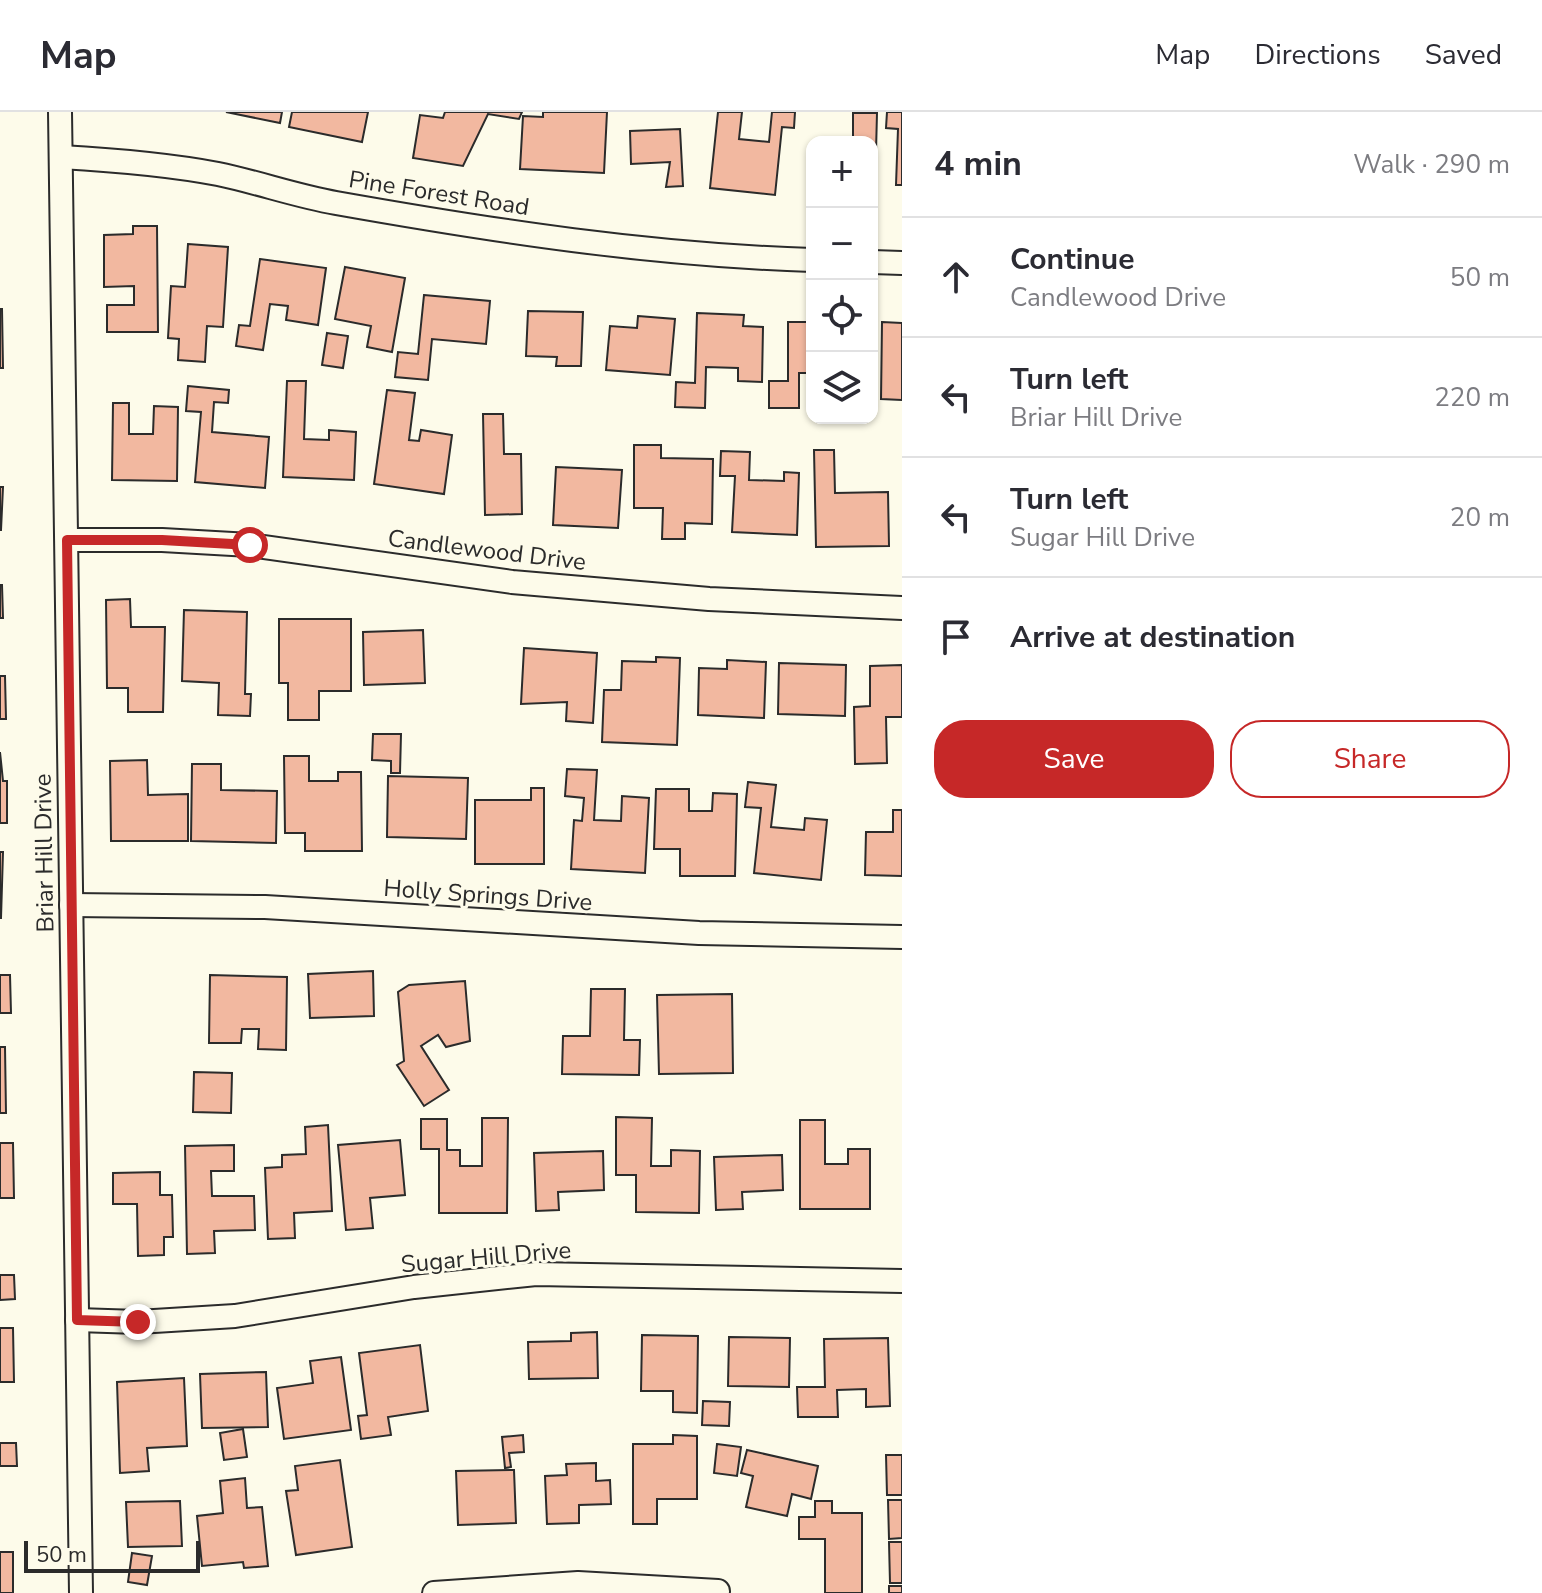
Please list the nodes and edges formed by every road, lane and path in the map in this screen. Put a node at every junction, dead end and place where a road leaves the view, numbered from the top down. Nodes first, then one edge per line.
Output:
1 (60, 112) edge
2 (61, 157) junction
3 (806, 260) edge
4 (878, 262) edge
5 (902, 263) edge
6 (67, 540) junction
7 (902, 608) edge
8 (71, 905) junction
9 (902, 937) edge
10 (902, 1281) edge
11 (77, 1320) junction
12 (718, 1591) edge
13 (81, 1593) edge
14 (434, 1593) edge

1 - 2 street, Briar Hill Drive
2 - 3 street, Pine Forest Road
2 - 6 street, Briar Hill Drive
4 - 5 street
6 - 7 street, Candlewood Drive
6 - 8 street, Briar Hill Drive
8 - 9 street, Holly Springs Drive
8 - 11 street, Briar Hill Drive
10 - 11 street, Sugar Hill Drive
11 - 13 street, Briar Hill Drive
12 - 14 street

